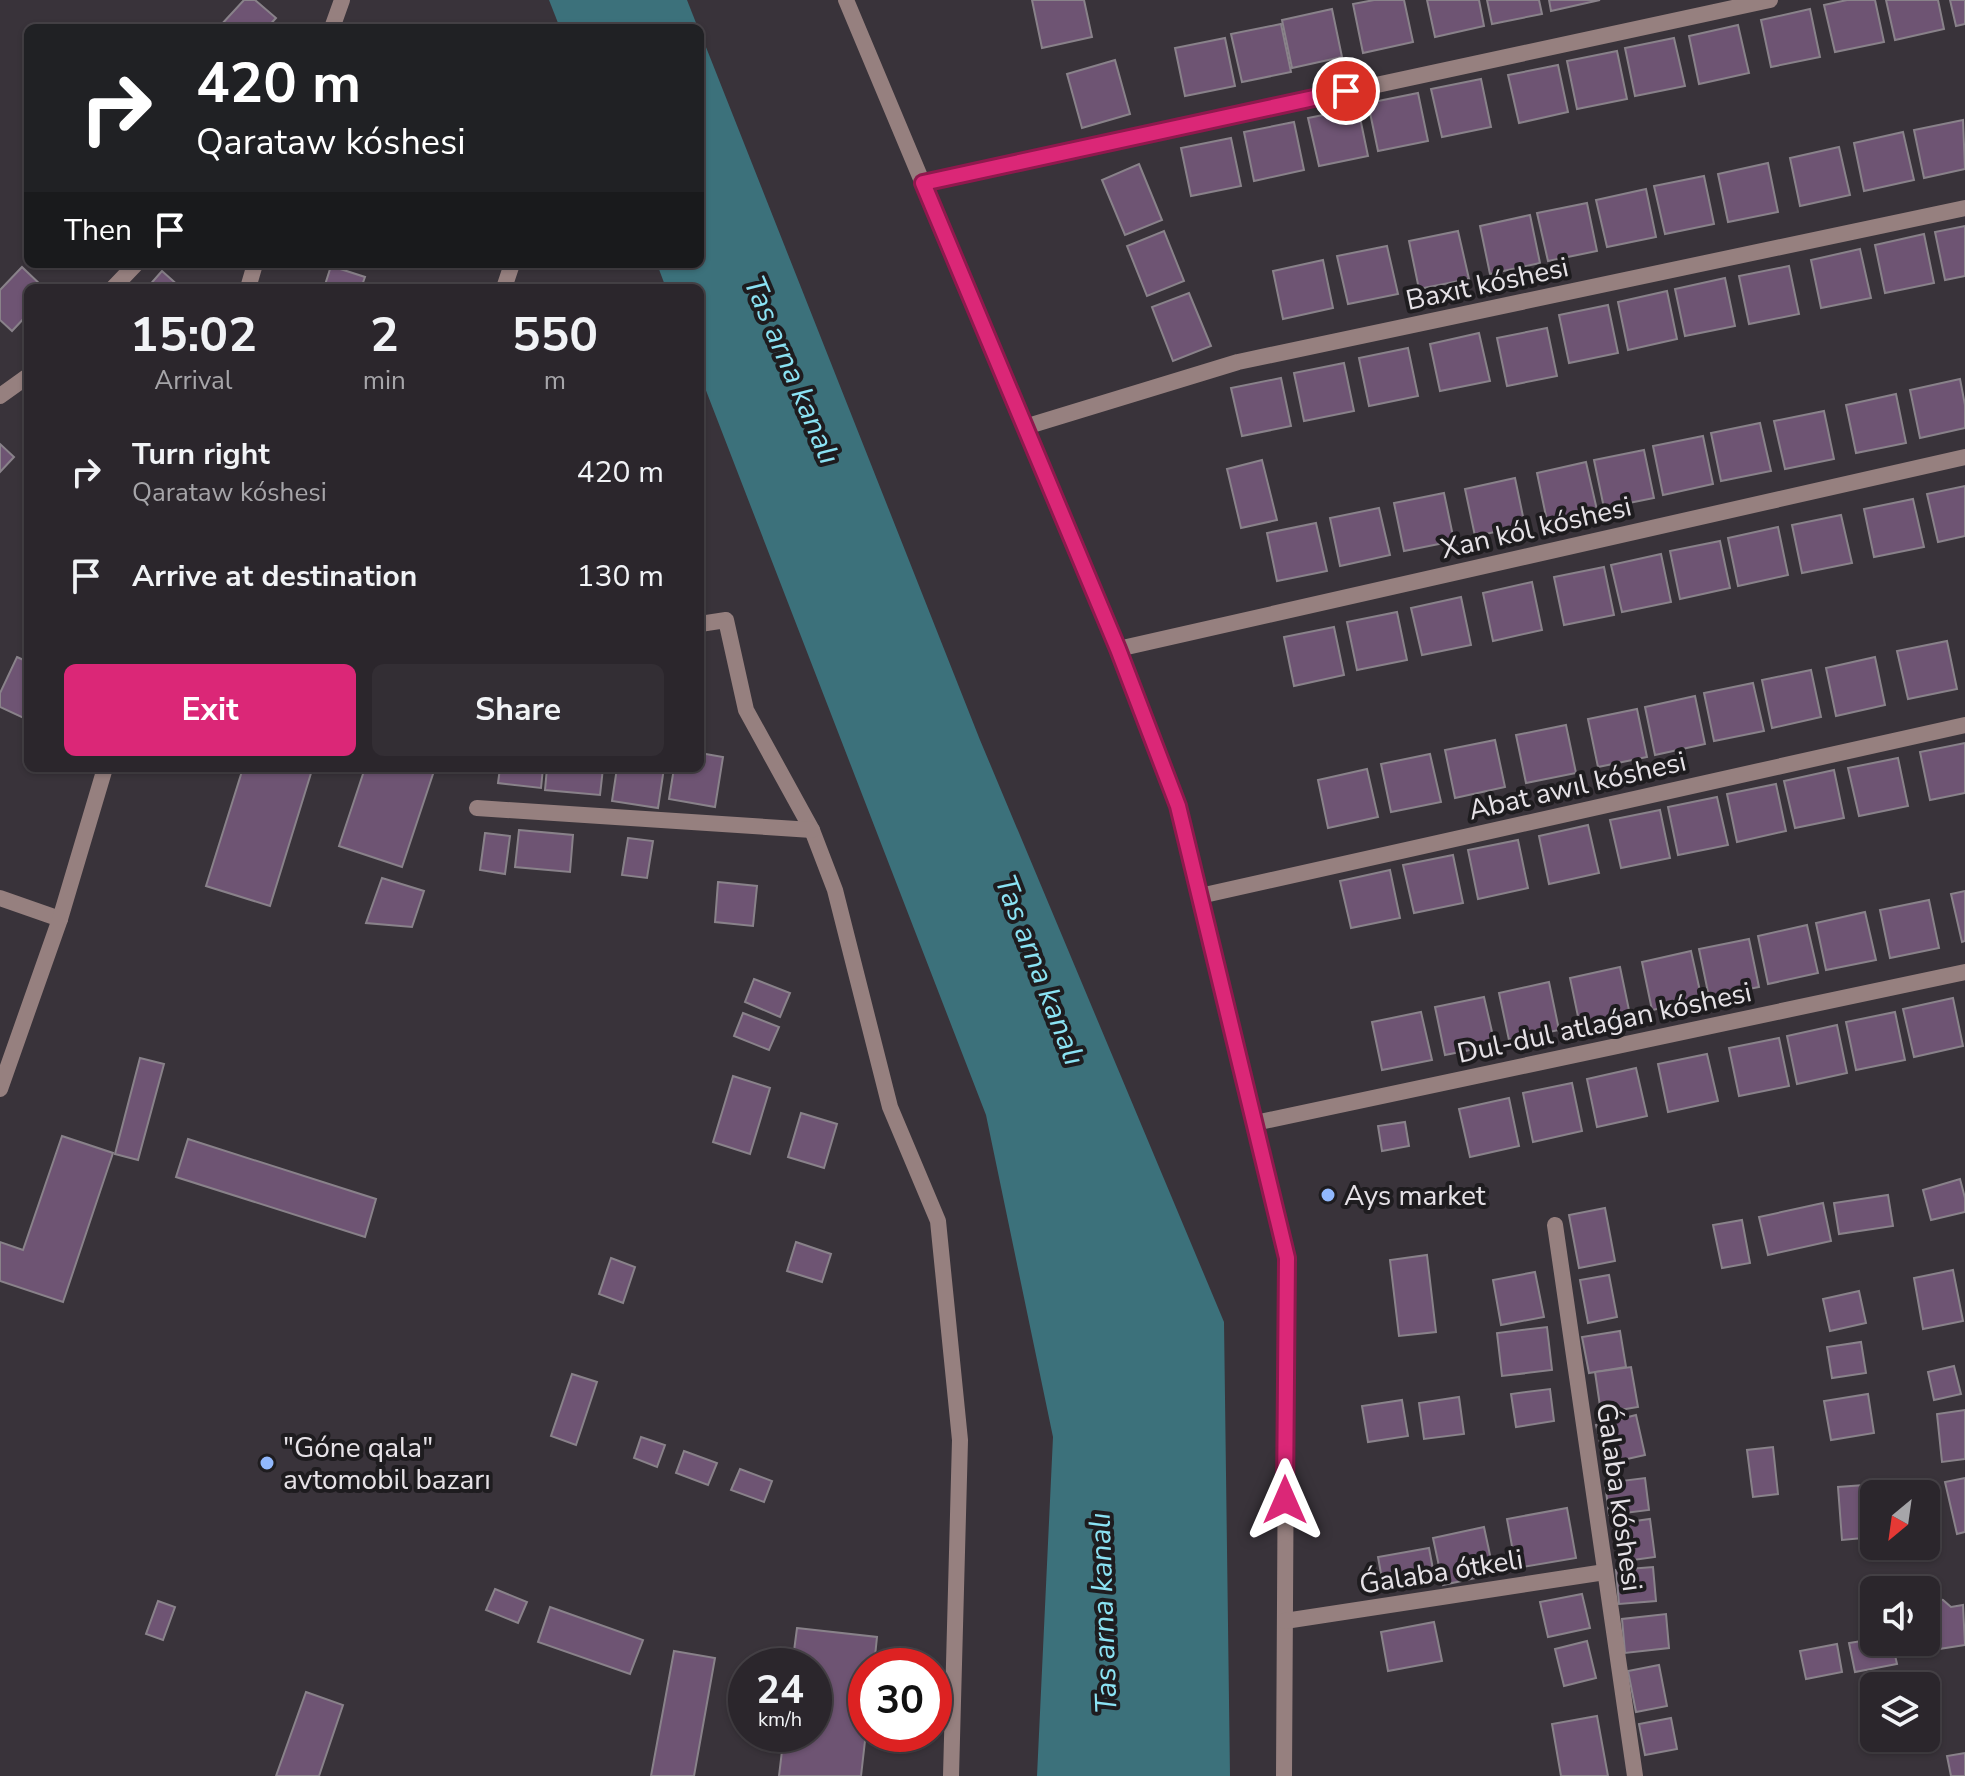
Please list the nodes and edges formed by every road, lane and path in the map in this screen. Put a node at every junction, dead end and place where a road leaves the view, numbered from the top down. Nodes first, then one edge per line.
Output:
1 (342, 0) edge
2 (846, 0) edge
3 (1770, 0) edge
4 (333, 24) edge
5 (923, 183) junction
6 (1965, 208) edge
7 (132, 268) edge
8 (117, 284) edge
9 (24, 379) edge
10 (0, 396) edge
11 (1025, 427) junction
12 (1965, 457) edge
13 (704, 623) edge
14 (1118, 649) junction
15 (1965, 725) edge
16 (104, 772) edge
17 (477, 808) dead end
18 (812, 830) junction
19 (1200, 896) junction
20 (0, 898) edge
21 (60, 919) junction
22 (1965, 972) edge
23 (0, 1089) edge
24 (1255, 1123) junction
25 (1555, 1225) dead end
26 (1605, 1572) junction
27 (1285, 1621) junction
28 (951, 1776) edge
29 (1284, 1776) edge
30 (1635, 1776) edge

1 - 4 street
2 - 5 street
3 - 5 street
5 - 11 street
6 - 11 street, Baxıt kóshesi
7 - 8 street
9 - 10 street
11 - 14 street
12 - 14 street, Xan kól kóshesi
13 - 18 street
14 - 19 street
15 - 19 street, Abat awıl kóshesi
16 - 21 street
17 - 18 street
18 - 28 street
19 - 24 street
20 - 21 street
21 - 23 street
22 - 24 street, Dul-dul atlaǵan kóshesi
24 - 27 street
25 - 26 street, Ǵalaba kóshesi
26 - 27 street, Ǵalaba ótkeli
26 - 30 street, Ǵalaba kóshesi
27 - 29 street

